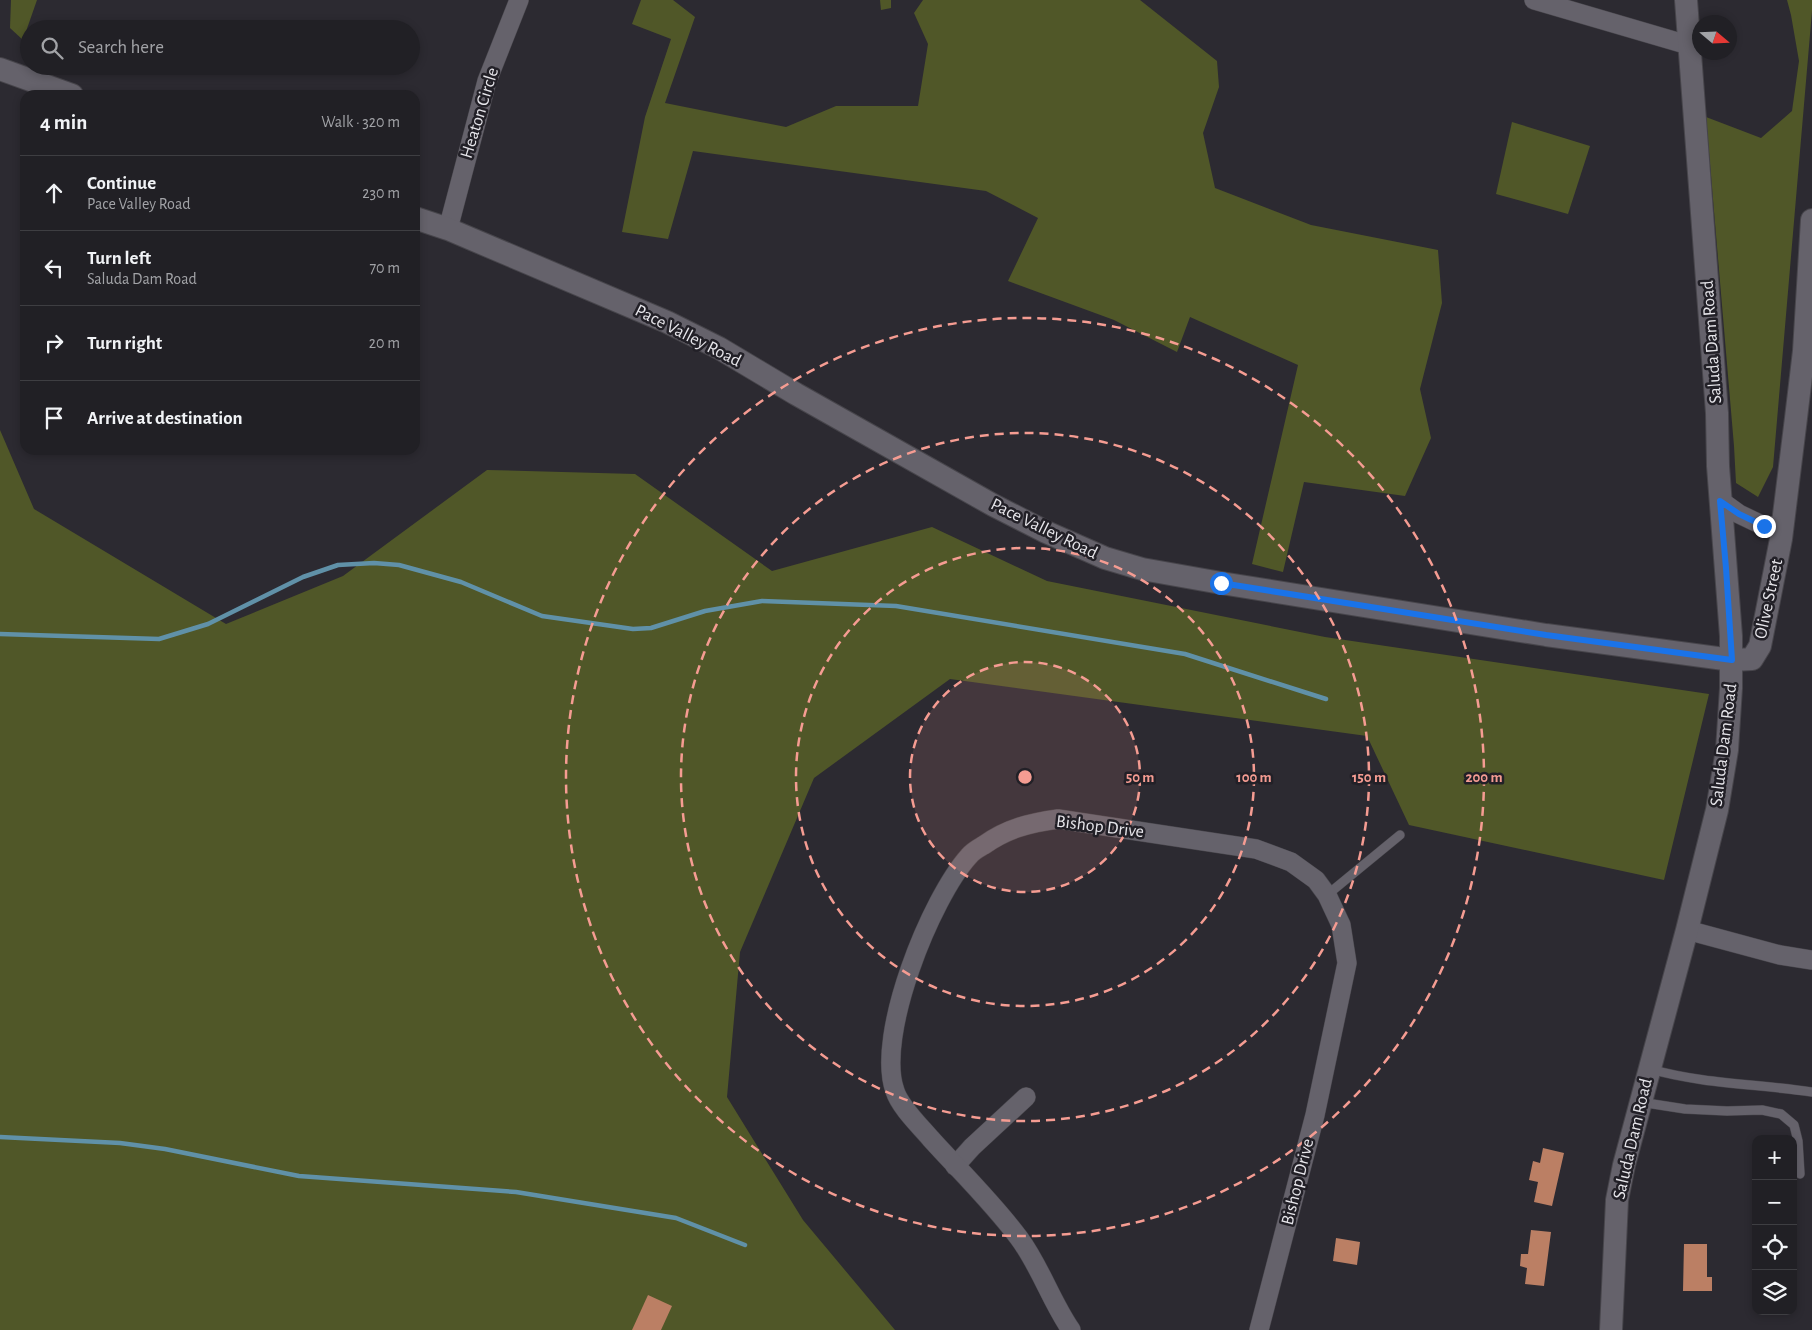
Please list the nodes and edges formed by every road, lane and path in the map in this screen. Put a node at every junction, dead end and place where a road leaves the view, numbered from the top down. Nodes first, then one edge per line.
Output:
1 (519, 0) edge
2 (1534, 0) edge
3 (1686, 0) edge
4 (1688, 45) junction
5 (0, 69) edge
6 (58, 90) edge
7 (420, 220) edge
8 (1812, 220) edge
9 (448, 229) junction
10 (1720, 501) junction
11 (1783, 526) junction
12 (1732, 660) junction
13 (1400, 835) dead end
14 (1327, 895) junction
15 (1687, 930) junction
16 (1812, 960) edge
17 (1650, 1068) junction
18 (1812, 1092) edge
19 (1026, 1097) dead end
20 (1640, 1102) junction
21 (955, 1166) junction
22 (1800, 1174) dead end
23 (1071, 1330) edge
24 (1259, 1330) edge
25 (1611, 1330) edge

1 - 9 street, Heaton Circle
2 - 4 street
3 - 4 street, Saluda Dam Road
4 - 10 street, Saluda Dam Road
5 - 6 street
7 - 9 street, Pace Valley Road
8 - 11 street, Olive Street
9 - 12 street, Pace Valley Road
10 - 11 street
10 - 12 street, Saluda Dam Road
11 - 12 street, Olive Street
12 - 15 street, Saluda Dam Road
13 - 14 lane
14 - 21 street, Bishop Drive
14 - 24 street, Bishop Drive
15 - 16 street
15 - 17 street, Saluda Dam Road
17 - 18 lane
17 - 20 street, Saluda Dam Road
19 - 21 street
20 - 22 lane
20 - 25 street, Saluda Dam Road
21 - 23 street, Bishop Drive

